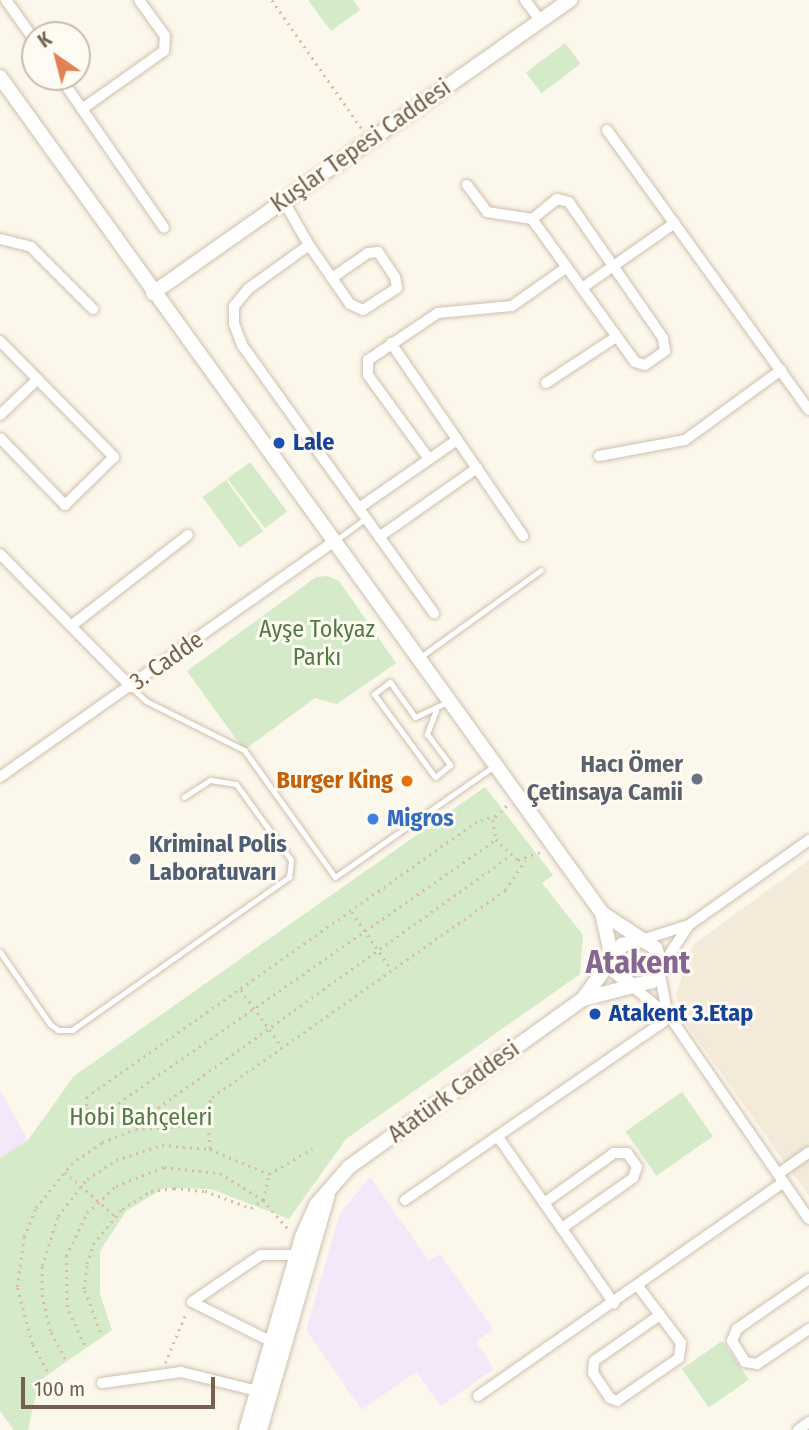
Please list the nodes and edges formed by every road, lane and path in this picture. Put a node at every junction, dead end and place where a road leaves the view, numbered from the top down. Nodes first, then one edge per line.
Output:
1 (6, 0) edge
2 (139, 0) edge
3 (272, 0) edge
4 (525, 0) edge
5 (570, 0) edge
6 (540, 20) junction
7 (21, 21) edge
8 (0, 77) edge
9 (70, 91) edge
10 (82, 109) junction
11 (607, 130) dead end
12 (369, 140) junction
13 (467, 185) dead end
14 (283, 200) junction
15 (532, 219) junction
16 (675, 223) junction
17 (164, 228) dead end
18 (0, 239) edge
19 (309, 245) junction
20 (567, 267) junction
21 (614, 267) junction
22 (332, 278) junction
23 (582, 288) junction
24 (153, 293) junction
25 (93, 309) dead end
26 (616, 337) junction
27 (0, 341) edge
28 (391, 344) junction
29 (781, 370) junction
30 (38, 379) junction
31 (546, 383) dead end
32 (809, 410) edge
33 (0, 415) edge
34 (0, 438) edge
35 (457, 440) junction
36 (599, 456) dead end
37 (429, 459) junction
38 (477, 468) junction
39 (363, 513) junction
40 (188, 535) dead end
41 (523, 536) dead end
42 (379, 537) junction
43 (334, 542) junction
44 (0, 554) edge
45 (541, 570) dead end
46 (434, 613) dead end
47 (71, 626) junction
48 (416, 660) junction
49 (131, 687) junction
50 (441, 706) junction
51 (494, 766) junction
52 (0, 777) edge
53 (184, 797) dead end
54 (518, 798) junction
55 (496, 816) junction
56 (496, 839) junction
57 (809, 840) edge
58 (551, 843) junction
59 (510, 856) junction
60 (525, 860) junction
61 (351, 911) junction
62 (602, 913) junction
63 (689, 925) junction
64 (365, 931) junction
65 (642, 940) junction
66 (378, 951) junction
67 (0, 952) edge
68 (614, 956) junction
69 (391, 970) junction
70 (659, 970) junction
71 (632, 986) junction
72 (240, 989) junction
73 (583, 999) junction
74 (254, 1008) junction
75 (668, 1015) junction
76 (268, 1029) junction
77 (282, 1047) junction
78 (152, 1112) dead end
79 (208, 1125) junction
80 (498, 1136) junction
81 (210, 1149) junction
82 (312, 1149) dead end
83 (809, 1152) edge
84 (64, 1172) junction
85 (269, 1174) junction
86 (781, 1178) junction
87 (81, 1186) junction
88 (329, 1190) junction
89 (262, 1200) junction
90 (405, 1200) dead end
91 (98, 1201) junction
92 (544, 1203) junction
93 (115, 1216) junction
94 (809, 1219) edge
95 (562, 1228) junction
96 (302, 1237) junction
97 (298, 1255) junction
98 (807, 1285) edge
99 (638, 1286) junction
100 (192, 1302) junction
101 (614, 1303) junction
102 (660, 1315) junction
103 (809, 1329) edge
104 (100, 1332) dead end
105 (278, 1344) junction
106 (84, 1345) dead end
107 (65, 1359) dead end
108 (47, 1371) dead end
109 (159, 1375) junction
110 (102, 1384) dead end
111 (264, 1393) junction
112 (478, 1396) dead end
113 (809, 1422) edge
114 (246, 1430) edge
115 (260, 1430) edge
116 (798, 1430) edge

1 - 7 street
2 - 10 street
3 - 12 path
4 - 6 street
5 - 6 street, Kuşlar Tepesi Caddesi
6 - 12 street, Kuşlar Tepesi Caddesi
8 - 24 street
9 - 10 street
10 - 17 street
11 - 16 street
12 - 14 street, Kuşlar Tepesi Caddesi
13 - 15 street
14 - 19 street
14 - 24 street, Kuşlar Tepesi Caddesi
15 - 20 street
15 - 21 street
16 - 21 street
16 - 29 street
18 - 25 street
19 - 22 street
19 - 39 street
20 - 23 street
20 - 28 street
21 - 23 street
21 - 26 street
22 - 22 street
23 - 26 street
24 - 43 street
26 - 31 street
27 - 30 street
28 - 35 street
28 - 37 street
29 - 32 street
29 - 36 street
30 - 33 street
30 - 34 street
35 - 37 street
35 - 38 street
37 - 39 street
38 - 41 street
38 - 42 street
39 - 42 street
39 - 43 lane
40 - 47 street
42 - 46 street
43 - 48 street
43 - 49 street, 3. Cadde
44 - 47 street
45 - 48 lane
47 - 49 street
48 - 50 street
49 - 51 lane
49 - 52 street, 3. Cadde
50 - 50 lane
50 - 51 street
51 - 54 street
53 - 67 lane
54 - 55 path
54 - 58 street
55 - 56 path
55 - 61 path
56 - 59 path
56 - 64 path
57 - 63 street
58 - 60 path
58 - 62 street
59 - 60 path
59 - 66 path
60 - 69 path
61 - 64 path
61 - 72 path
62 - 65 street
62 - 68 street
63 - 65 street
63 - 70 street
64 - 66 path
64 - 74 path
65 - 68 street
65 - 70 street
66 - 69 path
66 - 76 path
68 - 71 street
68 - 73 street
69 - 77 path
70 - 71 street
70 - 75 street
71 - 73 street
71 - 75 street
72 - 74 path
72 - 74 path
73 - 88 street, Atatürk Caddesi
74 - 76 path
75 - 80 street
75 - 86 street
76 - 77 path
76 - 78 path
77 - 79 path
79 - 81 path
79 - 84 path
80 - 90 street
80 - 92 street
81 - 85 path
81 - 87 path
82 - 85 path
83 - 86 street
84 - 87 path
84 - 108 path
85 - 89 path
86 - 94 street
86 - 99 street
87 - 91 path
87 - 107 path
88 - 96 street, Atatürk Caddesi
88 - 105 street, Atatürk Caddesi
89 - 91 path
89 - 93 path
89 - 96 path
91 - 93 path
91 - 106 path
92 - 95 street
92 - 95 street
93 - 104 path
95 - 101 street
96 - 97 street, Atatürk Caddesi
97 - 100 street
97 - 105 street, Atatürk Caddesi
98 - 103 street
99 - 101 street
99 - 102 street
100 - 105 street
100 - 109 path
101 - 112 street
102 - 102 street
105 - 111 street, Atatürk Caddesi
109 - 110 street
109 - 111 street
111 - 114 street, Atatürk Caddesi
111 - 115 street, Atatürk Caddesi
113 - 116 street

